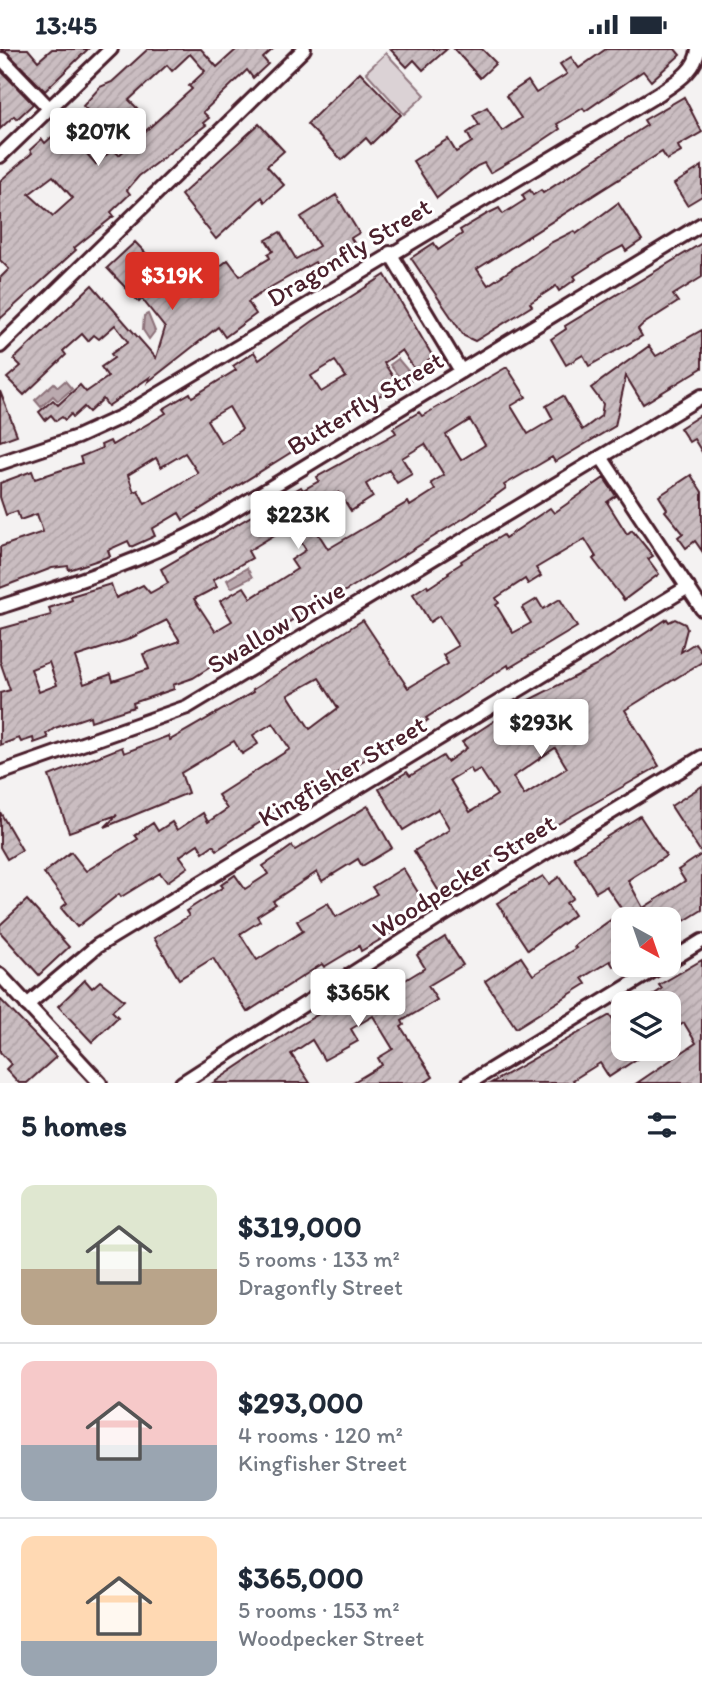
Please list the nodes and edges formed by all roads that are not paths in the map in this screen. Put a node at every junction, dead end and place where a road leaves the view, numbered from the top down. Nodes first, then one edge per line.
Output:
1 (111, 49) edge
2 (304, 49) edge
3 (698, 49) edge
4 (5, 56) edge
5 (49, 109) junction
6 (0, 156) edge
7 (702, 224) edge
8 (390, 253) junction
9 (0, 346) edge
10 (461, 370) junction
11 (702, 396) edge
12 (601, 457) junction
13 (0, 463) edge
14 (688, 587) junction
15 (0, 607) edge
16 (702, 609) edge
17 (702, 757) edge
18 (0, 773) edge
19 (702, 941) edge
20 (681, 954) edge
21 (0, 975) edge
22 (643, 977) edge
23 (27, 1005) junction
24 (100, 1083) edge
25 (182, 1083) edge
26 (469, 1083) edge

1 - 5 street
2 - 9 street
3 - 8 street, Dragonfly Street
4 - 5 street
5 - 6 street
7 - 10 street, Butterfly Street
8 - 10 street
8 - 13 street, Dragonfly Street
10 - 15 street, Butterfly Street
11 - 12 street, Swallow Drive
12 - 14 street
12 - 18 street, Swallow Drive
14 - 16 street
14 - 23 street, Kingfisher Street
17 - 25 street, Woodpecker Street
19 - 20 street
21 - 23 street
22 - 26 street
23 - 24 street

